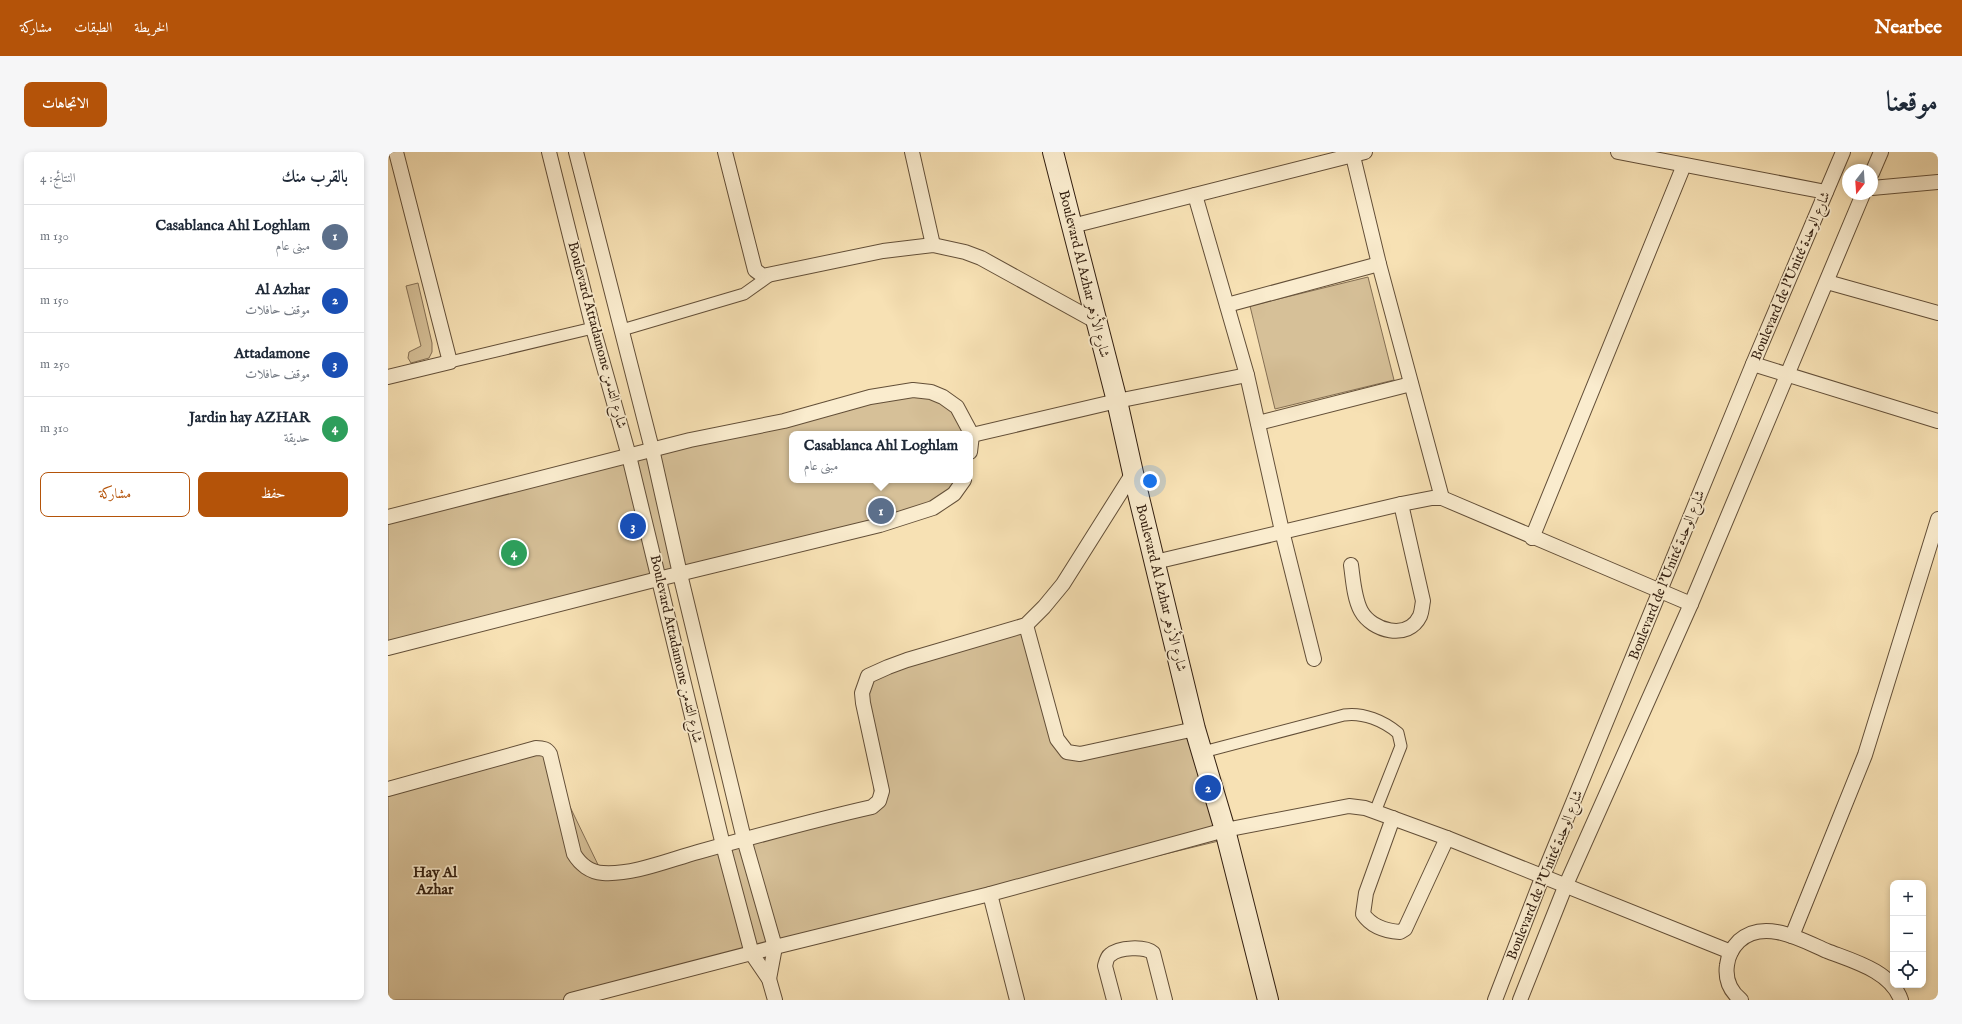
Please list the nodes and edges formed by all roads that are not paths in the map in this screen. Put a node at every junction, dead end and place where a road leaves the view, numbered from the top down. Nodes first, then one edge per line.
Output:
1 (396, 152) edge
2 (549, 152) edge
3 (576, 152) edge
4 (725, 152) edge
5 (912, 152) edge
6 (1053, 152) edge
7 (1618, 152) edge
8 (1844, 152) edge
9 (1881, 152) edge
10 (1356, 153) edge
11 (1876, 164) edge
12 (1684, 165) junction
13 (1938, 182) edge
14 (1878, 187) edge
15 (1826, 192) junction
16 (1195, 195) junction
17 (1861, 200) edge
18 (1072, 226) junction
19 (933, 245) junction
20 (1379, 264) junction
21 (772, 274) junction
22 (1827, 282) junction
23 (1227, 305) junction
24 (1938, 313) edge
25 (1097, 322) junction
26 (593, 328) junction
27 (622, 330) junction
28 (450, 362) junction
29 (1754, 364) junction
30 (1788, 374) junction
31 (1247, 375) junction
32 (388, 378) edge
33 (1412, 384) junction
34 (1117, 401) junction
35 (1938, 421) edge
36 (1258, 423) junction
37 (970, 431) edge
38 (973, 435) edge
39 (652, 449) junction
40 (630, 456) junction
41 (1133, 473) junction
42 (962, 483) edge
43 (1442, 498) junction
44 (1401, 504) junction
45 (388, 517) edge
46 (1938, 519) edge
47 (1282, 531) junction
48 (1532, 538) junction
49 (1155, 562) junction
50 (1351, 565) dead end
51 (680, 574) junction
52 (658, 579) junction
53 (1661, 591) junction
54 (1691, 604) junction
55 (1026, 625) junction
56 (388, 648) edge
57 (1314, 659) dead end
58 (1195, 729) junction
59 (1203, 752) junction
60 (388, 789) edge
61 (1374, 812) junction
62 (1393, 818) junction
63 (1226, 830) junction
64 (744, 838) junction
65 (1447, 838) junction
66 (723, 845) junction
67 (1542, 878) junction
68 (1565, 887) junction
69 (990, 894) junction
70 (1792, 936) junction
71 (775, 947) junction
72 (1731, 952) junction
73 (752, 954) junction
74 (770, 979) junction
75 (571, 1000) edge
76 (775, 1000) edge
77 (1018, 1000) edge
78 (1114, 1000) edge
79 (1165, 1000) edge
80 (1268, 1000) edge
81 (1495, 1000) edge
82 (1520, 1000) edge
83 (1741, 1000) edge
84 (1901, 1000) edge

1 - 28 street
2 - 26 street, Boulevard Attadamone شارع التدمن
3 - 27 street, Boulevard Attadamone شارع التدمن
4 - 21 street
5 - 19 street
6 - 18 main road, Boulevard Al Azhar شارع الأزهر
7 - 12 street
8 - 15 street, Boulevard de l'Unité شارع الوحدة
9 - 11 street
10 - 16 street
10 - 20 street
12 - 15 street
12 - 48 street
13 - 14 street
15 - 29 street, Boulevard de l'Unité شارع الوحدة
16 - 18 street
16 - 23 street
17 - 22 street, Boulevard de l'Unité شارع الوحدة
18 - 25 main road, Boulevard Al Azhar شارع الأزهر
19 - 21 street
19 - 25 street
20 - 23 street
20 - 33 street
21 - 27 street
22 - 24 street
22 - 30 street, Boulevard de l'Unité شارع الوحدة
23 - 31 street
25 - 34 main road, Boulevard Al Azhar شارع الأزهر
26 - 28 street
26 - 40 street, Boulevard Attadamone شارع التدمن
27 - 39 street, Boulevard Attadamone شارع التدمن
28 - 32 street
29 - 30 street
29 - 53 street, Boulevard de l'Unité شارع الوحدة
30 - 35 street
30 - 54 street, Boulevard de l'Unité شارع الوحدة
31 - 34 street
31 - 36 street
33 - 36 street
33 - 43 street
34 - 38 street
34 - 41 main road, Boulevard Al Azhar شارع الأزهر
36 - 47 street
37 - 39 street
39 - 40 street
39 - 51 street, Boulevard Attadamone شارع التدمن
40 - 45 street
40 - 52 street, Boulevard Attadamone شارع التدمن
41 - 49 main road, Boulevard Al Azhar شارع الأزهر
41 - 55 street
42 - 51 street
43 - 44 street
43 - 48 street
44 - 47 street
44 - 50 street
46 - 70 street
47 - 49 street
47 - 57 street
48 - 53 street
49 - 58 main road, Boulevard Al Azhar شارع الأزهر
51 - 52 street
51 - 64 street, Boulevard Attadamone شارع التدمن
52 - 56 street
52 - 66 street, Boulevard Attadamone شارع التدمن
53 - 54 street
53 - 67 street, Boulevard de l'Unité شارع الوحدة
54 - 68 street, Boulevard de l'Unité شارع الوحدة
55 - 58 street
55 - 64 street
58 - 59 main road, Boulevard Al Azhar شارع الأزهر
59 - 61 street
59 - 63 main road, Boulevard Al Azhar شارع الأزهر
60 - 66 street
61 - 62 street
61 - 63 street
62 - 65 street
62 - 65 street
63 - 69 street
63 - 80 main road, Boulevard Al Azhar شارع الأزهر
64 - 66 street
64 - 71 street, Boulevard Attadamone شارع التدمن
65 - 67 street
66 - 73 street, Boulevard Attadamone شارع التدمن
67 - 68 street
67 - 81 street, Boulevard de l'Unité شارع الوحدة
68 - 72 street
68 - 82 street, Boulevard de l'Unité شارع الوحدة
69 - 71 street
69 - 77 street
70 - 72 street
70 - 84 street
71 - 73 street
71 - 74 street, Boulevard Attadamone شارع التدمن
72 - 83 street
73 - 74 street, Boulevard Attadamone شارع التدمن
73 - 75 street
74 - 76 street, Boulevard Attadamone شارع التدمن
78 - 79 street

